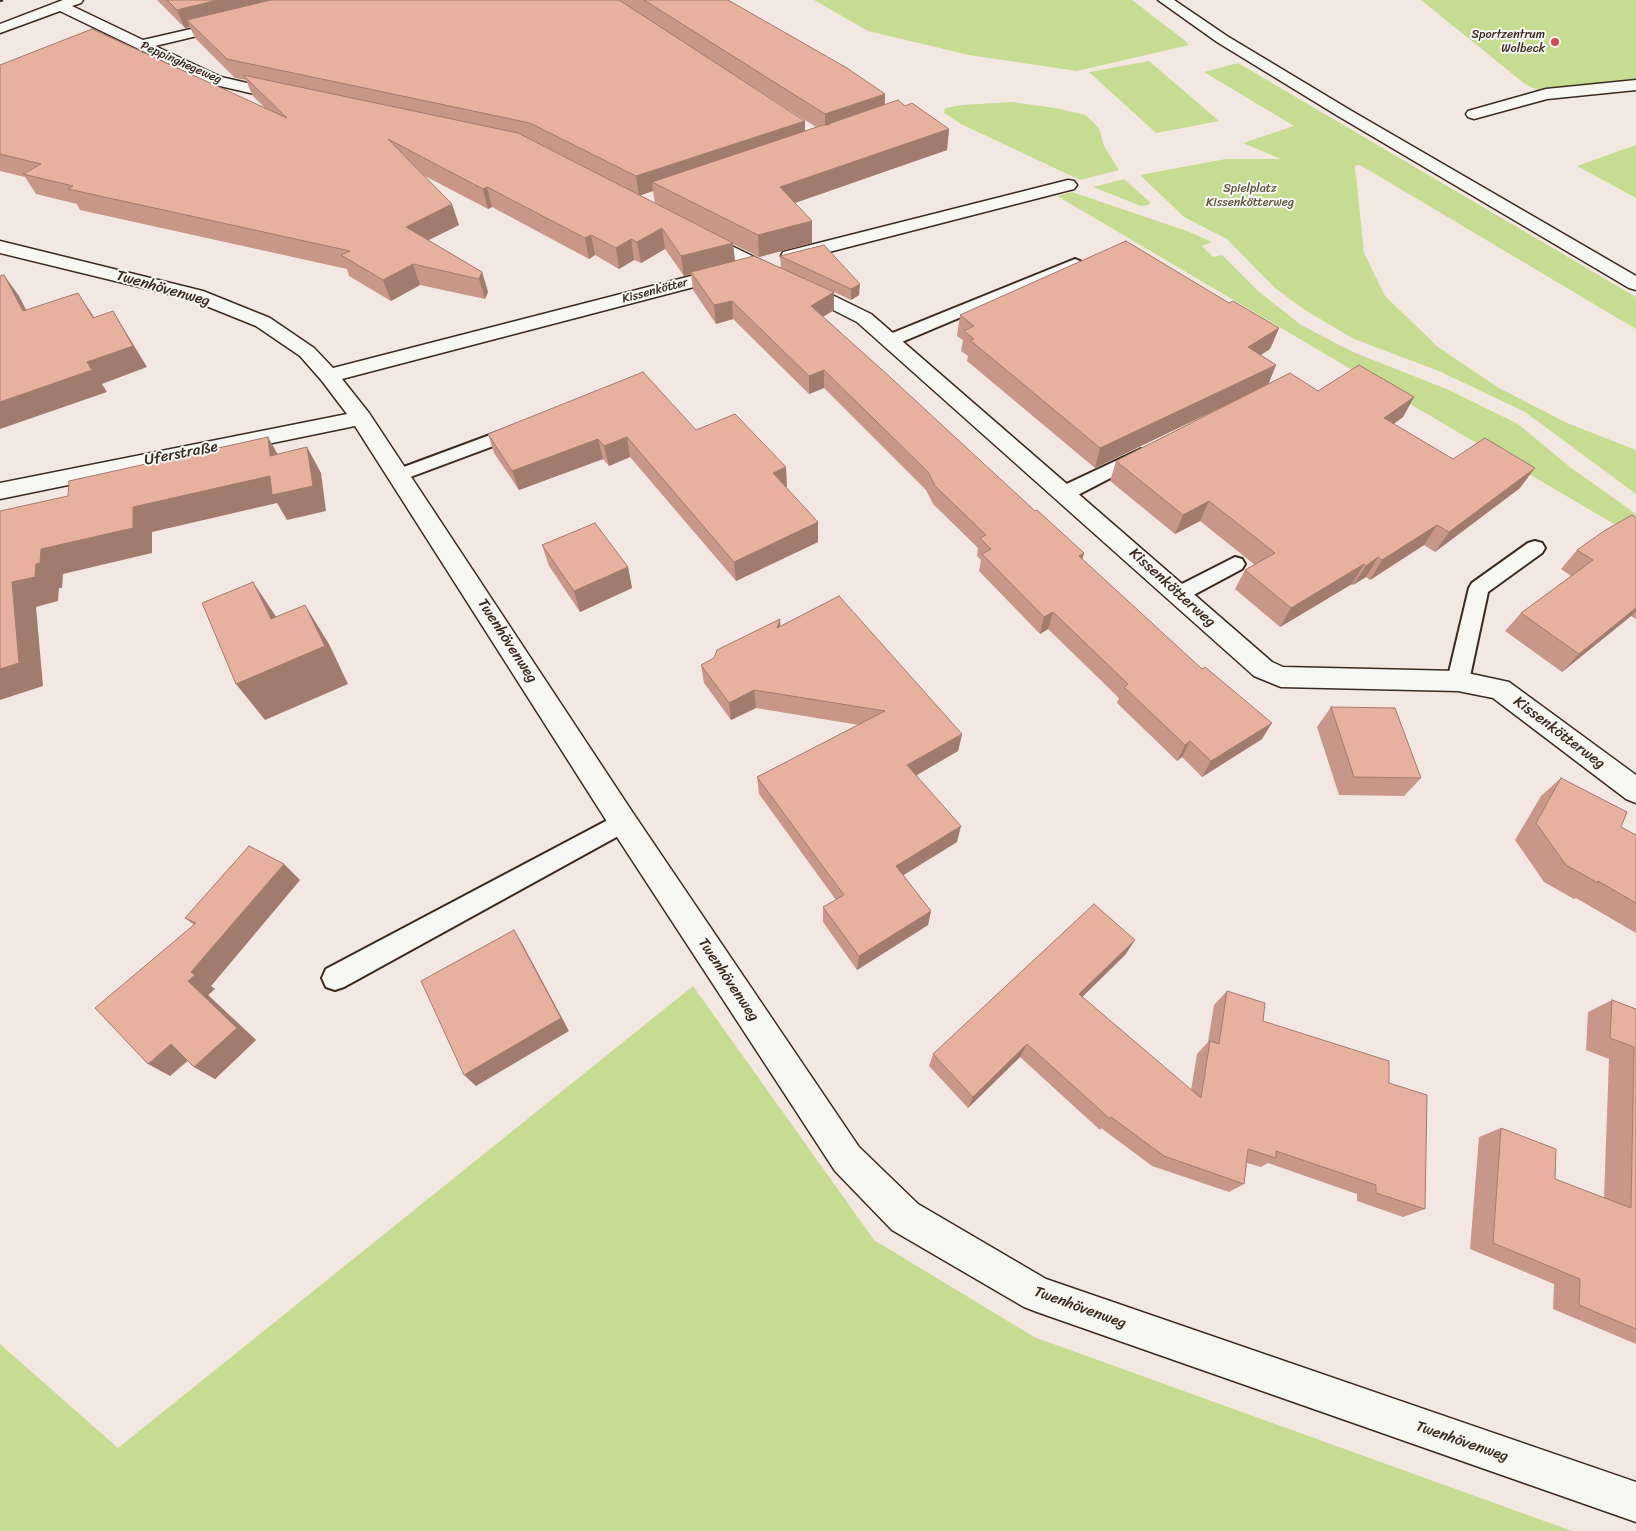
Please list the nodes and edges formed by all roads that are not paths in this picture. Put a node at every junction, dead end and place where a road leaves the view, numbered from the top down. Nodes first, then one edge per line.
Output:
1 (78, 0) edge
2 (1165, 0) edge
3 (60, 6) junction
4 (244, 20) edge
5 (0, 28) edge
6 (141, 45) junction
7 (1636, 85) edge
8 (304, 100) edge
9 (1474, 114) dead end
10 (1068, 185) dead end
11 (687, 229) edge
12 (0, 247) edge
13 (1075, 264) edge
14 (756, 265) junction
15 (1636, 284) edge
16 (891, 340) junction
17 (329, 376) junction
18 (361, 418) junction
19 (528, 427) edge
20 (1160, 446) edge
21 (399, 475) junction
22 (0, 491) edge
23 (1065, 493) junction
24 (1535, 548) dead end
25 (1235, 564) dead end
26 (1179, 594) junction
27 (1458, 681) junction
28 (1636, 791) edge
29 (623, 822) junction
30 (335, 978) dead end
31 (1636, 1502) edge

1 - 3 street
2 - 15 street
3 - 5 street
3 - 6 street, Peppinghegeweg
4 - 6 street
6 - 8 street, Peppinghegeweg
7 - 9 street
10 - 14 street, Kissenkötter
11 - 14 street
12 - 17 street, Twenhövenweg
13 - 16 lane
14 - 16 street, Kissenkötterweg
14 - 17 street, Kissenkötter
16 - 23 street, Kissenkötterweg
17 - 18 street, Twenhövenweg
18 - 21 street, Twenhövenweg
18 - 22 street, Uferstraße
19 - 21 lane
20 - 23 lane
21 - 29 street, Twenhövenweg
23 - 26 street, Kissenkötterweg
24 - 27 lane
25 - 26 lane
26 - 27 street, Kissenkötterweg
27 - 28 street, Kissenkötterweg
29 - 30 lane
29 - 31 street, Twenhövenweg

